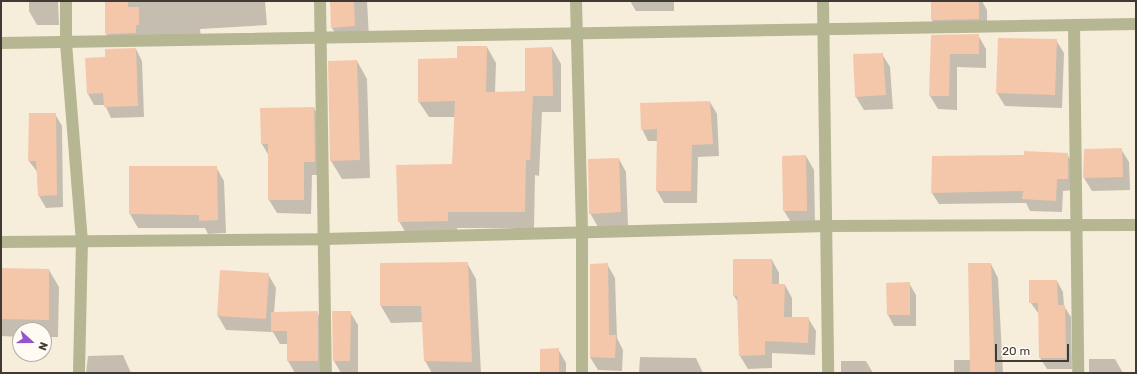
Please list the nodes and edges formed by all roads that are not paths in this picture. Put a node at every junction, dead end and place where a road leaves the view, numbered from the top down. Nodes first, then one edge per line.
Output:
1 (66, 1) edge
2 (320, 1) edge
3 (576, 1) edge
4 (823, 1) edge
5 (1074, 24) junction
6 (1136, 24) edge
7 (823, 29) junction
8 (576, 33) junction
9 (320, 36) junction
10 (1, 43) edge
11 (66, 43) junction
12 (1136, 225) edge
13 (826, 226) junction
14 (1076, 226) junction
15 (582, 232) junction
16 (324, 239) junction
17 (82, 240) junction
18 (1, 242) edge
19 (79, 373) edge
20 (326, 373) edge
21 (582, 373) edge
22 (828, 373) edge
23 (1078, 373) edge

1 - 11 street
2 - 9 street
3 - 8 street
4 - 7 street
5 - 6 street
5 - 7 street
5 - 14 street
7 - 8 street
7 - 13 street
8 - 9 street
8 - 15 street
9 - 11 street
9 - 16 street
10 - 11 street
11 - 17 street
12 - 14 street
13 - 14 street
13 - 15 street
13 - 22 street
14 - 23 street
15 - 16 street
15 - 21 street
16 - 17 street
16 - 20 street
17 - 18 street
17 - 19 street

